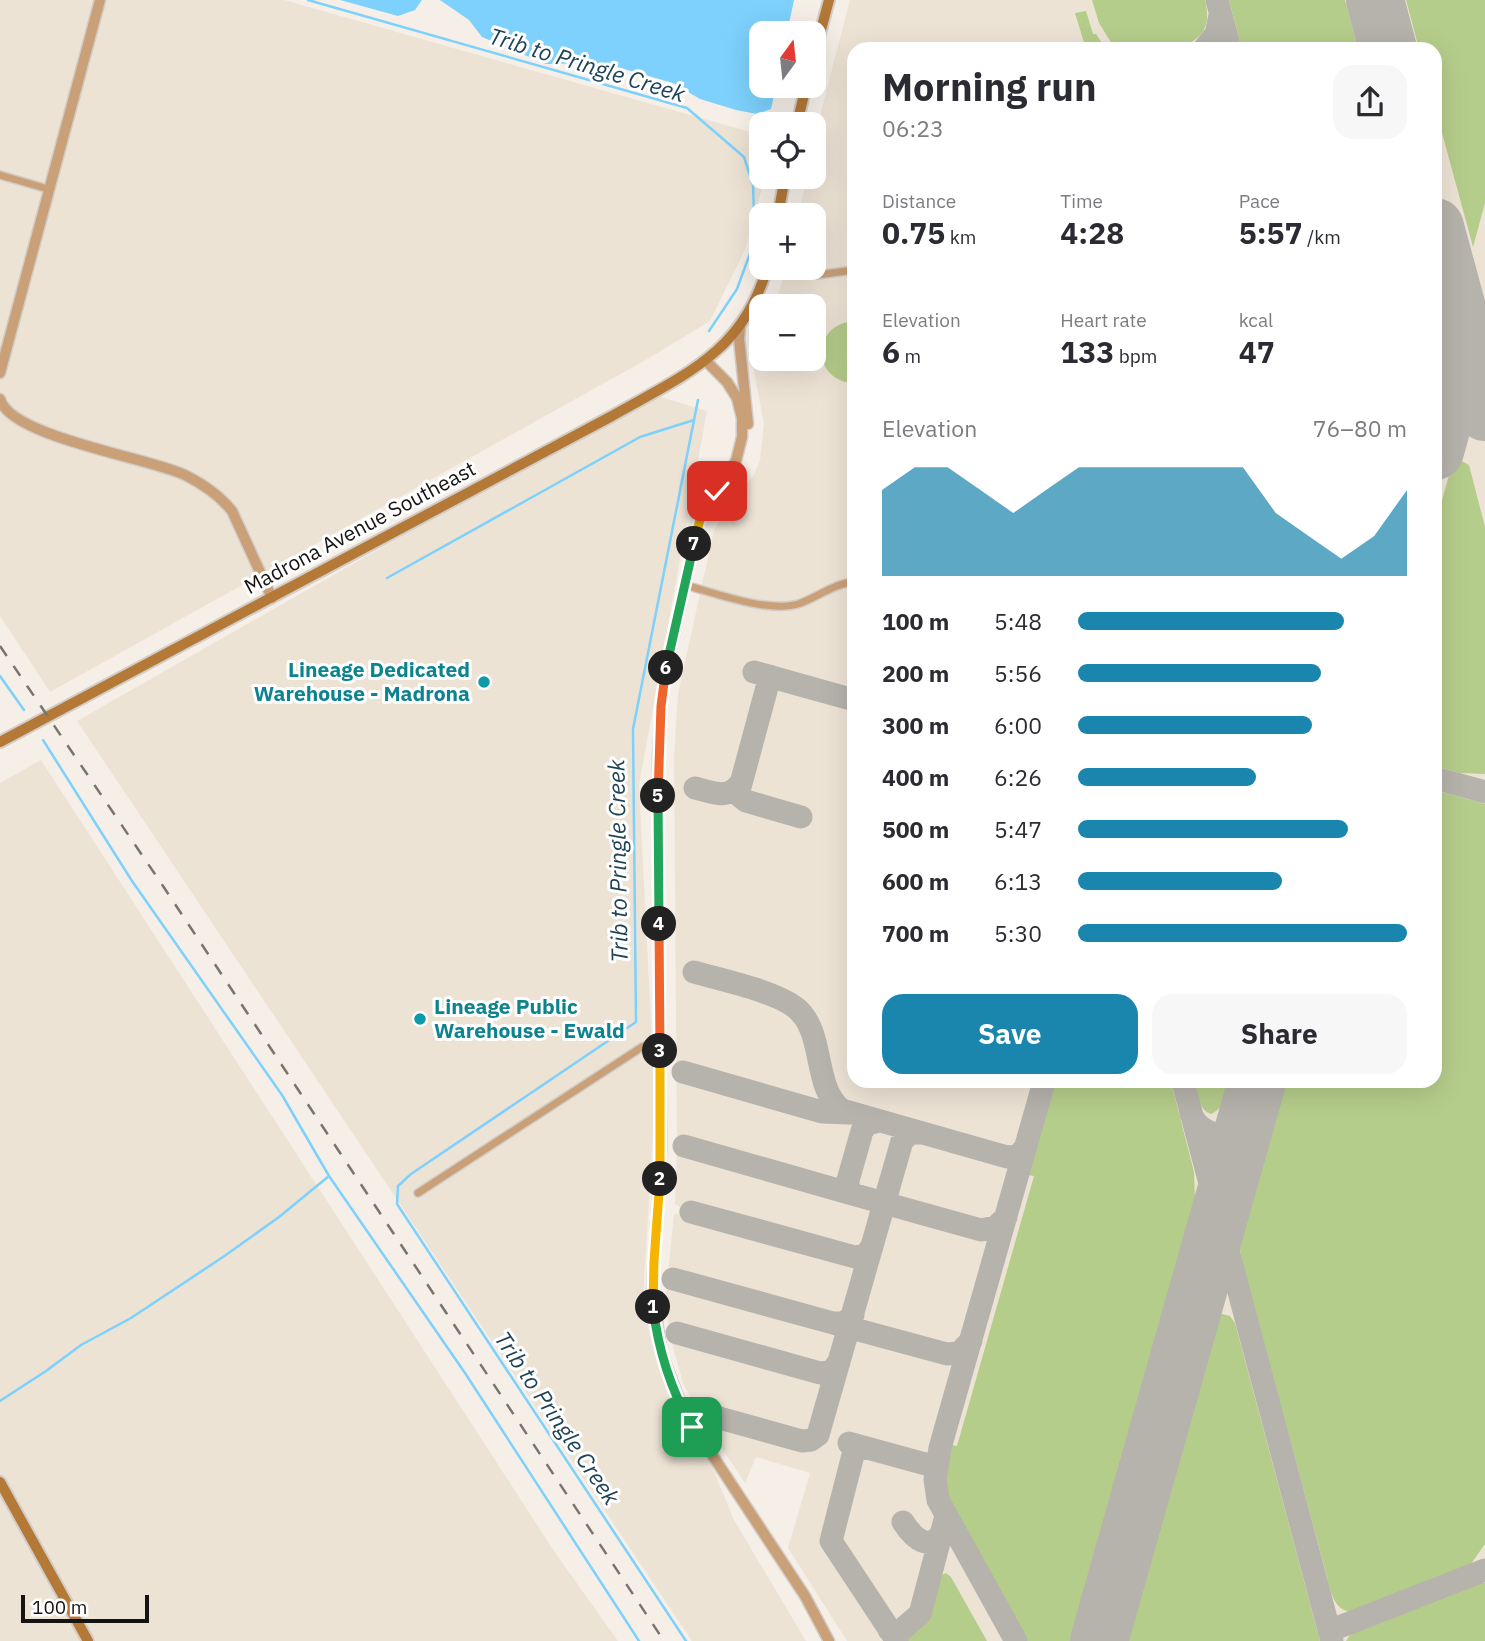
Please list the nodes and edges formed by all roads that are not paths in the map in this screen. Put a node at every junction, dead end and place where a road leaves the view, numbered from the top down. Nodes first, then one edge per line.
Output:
1 (100, 0) edge
2 (829, 0) edge
3 (823, 21) edge
4 (0, 175) edge
5 (48, 189) junction
6 (847, 271) edge
7 (826, 274) edge
8 (763, 280) edge
9 (740, 326) junction
10 (706, 361) junction
11 (0, 373) edge
12 (1, 402) edge
13 (742, 437) junction
14 (685, 585) junction
15 (847, 585) edge
16 (272, 598) junction
17 (0, 741) edge
18 (660, 1043) junction
19 (418, 1193) dead end
20 (0, 1482) edge
21 (88, 1641) edge
22 (829, 1641) edge

1 - 5 street
2 - 3 main road
4 - 5 street
5 - 11 street
6 - 7 street
8 - 9 main road, Madrona Avenue Southeast
9 - 10 main road, Madrona Avenue Southeast
9 - 13 street
10 - 13 street
10 - 16 main road, Madrona Avenue Southeast
12 - 16 street
13 - 14 street
14 - 15 street
14 - 18 street
16 - 17 main road, Madrona Avenue Southeast
18 - 19 street
18 - 22 street
20 - 21 main road

